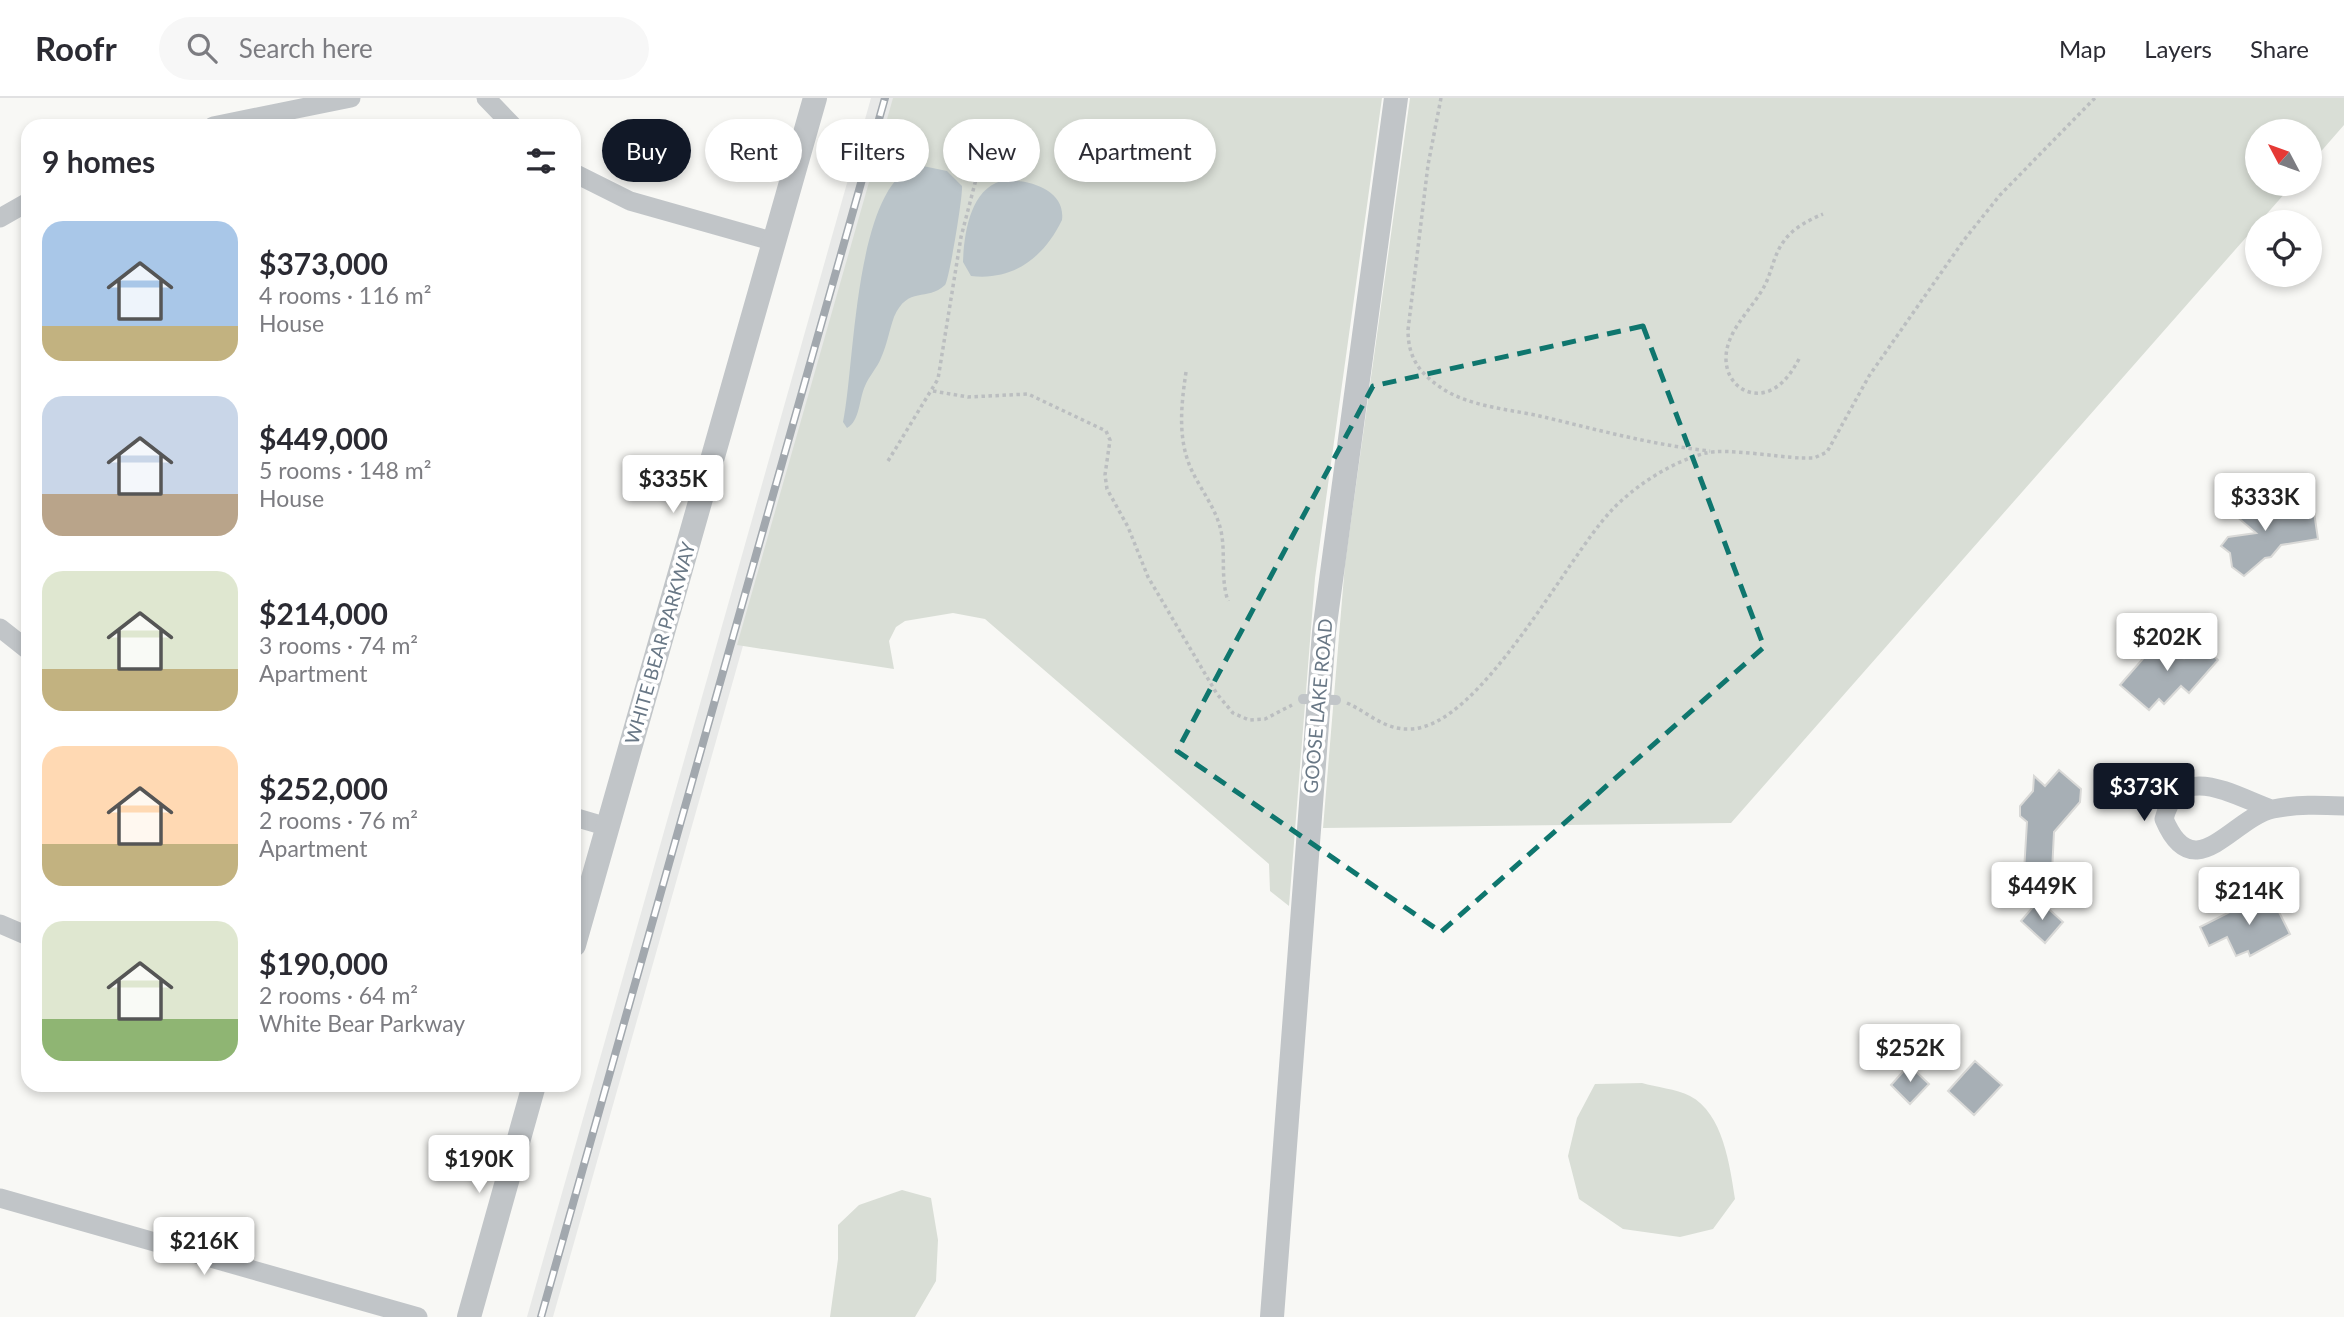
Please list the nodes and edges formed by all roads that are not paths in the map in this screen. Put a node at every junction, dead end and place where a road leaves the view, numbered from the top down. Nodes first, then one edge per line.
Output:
1 (351, 98) edge
2 (486, 98) edge
3 (815, 98) edge
4 (1396, 98) edge
5 (248, 119) edge
6 (506, 119) edge
7 (581, 176) edge
8 (21, 206) edge
9 (0, 218) edge
10 (775, 242) junction
11 (0, 628) edge
12 (21, 644) edge
13 (2344, 806) edge
14 (2270, 809) junction
15 (581, 819) edge
16 (608, 827) junction
17 (581, 921) edge
18 (0, 924) edge
19 (21, 933) edge
20 (532, 1092) edge
21 (0, 1198) edge
22 (418, 1317) edge
23 (469, 1317) edge
24 (1272, 1317) edge

1 - 5 street
2 - 6 street
3 - 10 street, WHITE BEAR PARKWAY
4 - 24 street, GOOSE LAKE ROAD
7 - 10 street
8 - 9 street
10 - 16 street, WHITE BEAR PARKWAY
11 - 12 street
13 - 14 street
14 - 14 street
15 - 16 street
16 - 17 street, WHITE BEAR PARKWAY
18 - 19 street
20 - 23 street
21 - 22 street

